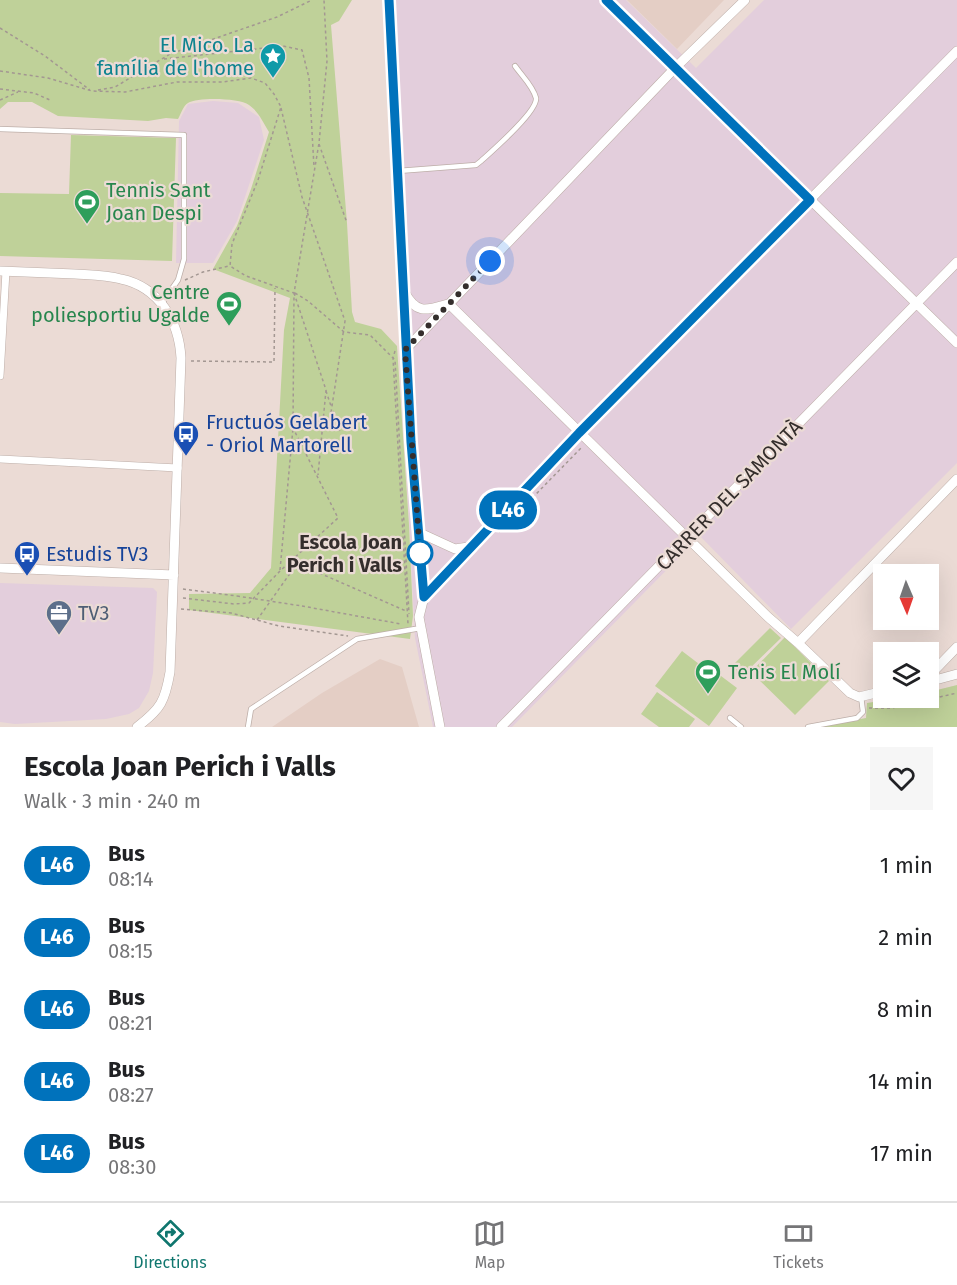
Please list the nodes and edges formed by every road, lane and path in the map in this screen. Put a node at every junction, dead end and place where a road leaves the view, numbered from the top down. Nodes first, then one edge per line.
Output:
1 (312, 0) edge
2 (324, 0) edge
3 (389, 0) edge
4 (606, 0) edge
5 (745, 0) edge
6 (0, 28) edge
7 (957, 51) edge
8 (160, 59) junction
9 (515, 66) dead end
10 (675, 68) junction
11 (0, 71) edge
12 (0, 89) edge
13 (19, 92) junction
14 (92, 92) junction
15 (0, 100) edge
16 (50, 100) dead end
17 (281, 107) junction
18 (0, 129) edge
19 (319, 143) junction
20 (314, 171) junction
21 (398, 171) junction
22 (810, 200) junction
23 (308, 213) junction
24 (347, 223) dead end
25 (957, 262) edge
26 (230, 266) junction
27 (3, 271) edge
28 (174, 286) junction
29 (275, 286) junction
30 (404, 291) junction
31 (294, 293) junction
32 (162, 303) junction
33 (449, 304) junction
34 (916, 304) junction
35 (344, 332) junction
36 (957, 343) edge
37 (400, 349) junction
38 (393, 358) junction
39 (198, 361) dead end
40 (0, 376) edge
41 (326, 390) junction
42 (332, 408) junction
43 (330, 419) dead end
44 (293, 428) junction
45 (340, 432) dead end
46 (579, 433) junction
47 (588, 441) junction
48 (0, 459) edge
49 (178, 468) junction
50 (318, 477) junction
51 (957, 479) edge
52 (418, 532) junction
53 (500, 532) dead end
54 (688, 537) junction
55 (475, 546) junction
56 (291, 561) junction
57 (297, 564) junction
58 (0, 568) edge
59 (280, 571) junction
60 (174, 574) junction
61 (173, 593) junction
62 (424, 597) junction
63 (173, 609) junction
64 (408, 612) junction
65 (257, 621) junction
66 (408, 625) junction
67 (421, 628) junction
68 (357, 639) junction
69 (798, 643) junction
70 (957, 647) edge
71 (939, 666) edge
72 (957, 674) edge
73 (939, 679) edge
74 (873, 693) edge
75 (957, 693) edge
76 (861, 696) junction
77 (862, 708) junction
78 (730, 718) dead end
79 (137, 727) edge
80 (248, 727) edge
81 (440, 727) edge
82 (501, 727) edge
83 (741, 727) edge
84 (808, 727) edge

1 - 8 path
2 - 19 path
3 - 21 street
4 - 10 street
5 - 10 street
6 - 14 path
7 - 22 street
8 - 14 path
8 - 20 path
9 - 21 lane
10 - 22 street
10 - 33 street
11 - 14 path
12 - 13 path
13 - 15 path
13 - 16 path
14 - 17 path
17 - 23 path
17 - 26 path
18 - 28 lane
19 - 20 path
19 - 24 path
20 - 23 path
21 - 30 street
22 - 34 street
22 - 46 street
23 - 31 path
23 - 35 path
25 - 34 street, CARRER DEL SAMONTÀ
26 - 28 path
26 - 29 path
27 - 32 street
27 - 40 street
28 - 32 lane
29 - 31 path
29 - 39 path
30 - 33 street
30 - 37 street
31 - 35 path
31 - 41 path
31 - 44 path
32 - 49 street
33 - 37 street
33 - 46 street
34 - 36 street
34 - 54 street, CARRER DEL SAMONTÀ
35 - 38 path
35 - 42 path
37 - 38 path
37 - 52 street
38 - 64 path
41 - 42 path
41 - 50 path
42 - 43 path
42 - 45 path
44 - 50 path
44 - 59 path
46 - 47 street
46 - 55 street
47 - 53 path
47 - 54 street
48 - 49 street
49 - 60 street
50 - 56 path
51 - 69 street
52 - 55 street
52 - 62 street
54 - 69 street
54 - 82 street, CARRER DEL SAMONTÀ
55 - 62 street
56 - 57 path
56 - 59 path
57 - 64 path
57 - 65 path
58 - 60 street
59 - 61 path
60 - 61 street
61 - 63 street
61 - 66 path, bridge
62 - 67 street
63 - 65 path
63 - 79 street
64 - 66 path
65 - 68 path
66 - 67 path
67 - 68 lane
67 - 81 street
68 - 80 lane
69 - 76 street
70 - 71 street
72 - 73 street
74 - 76 street
75 - 77 path
76 - 77 lane
77 - 84 lane
78 - 83 lane

